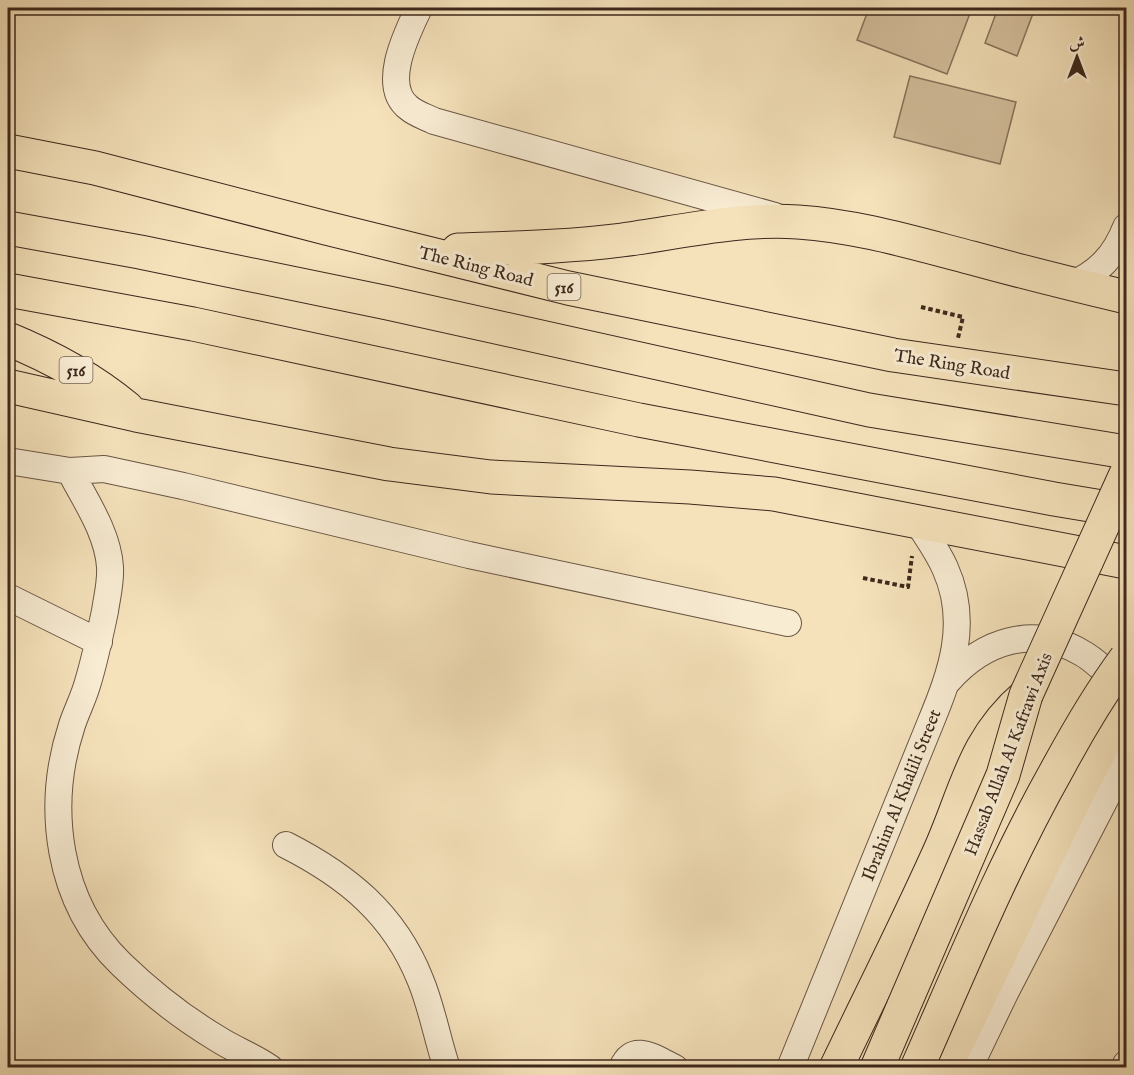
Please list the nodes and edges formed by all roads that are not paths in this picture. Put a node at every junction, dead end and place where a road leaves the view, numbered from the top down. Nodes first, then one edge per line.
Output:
1 (419, 8) edge
2 (8, 151) edge
3 (796, 222) junction
4 (1126, 227) edge
5 (8, 228) edge
6 (416, 251) junction
7 (1070, 285) junction
8 (8, 290) edge
9 (1121, 291) edge
10 (8, 339) edge
11 (8, 386) edge
12 (1126, 389) edge
13 (136, 415) junction
14 (1126, 452) edge
15 (8, 462) edge
16 (70, 471) junction
17 (1126, 474) edge
18 (1126, 511) edge
19 (916, 521) junction
20 (1126, 562) edge
21 (8, 597) edge
22 (788, 623) dead end
23 (99, 642) junction
24 (1126, 658) edge
25 (947, 682) junction
26 (1126, 692) edge
27 (1026, 694) junction
28 (1126, 702) edge
29 (1124, 768) edge
30 (286, 845) dead end
31 (270, 1068) edge
32 (447, 1068) edge
33 (622, 1068) edge
34 (675, 1068) edge
35 (790, 1068) edge
36 (836, 1068) edge
37 (877, 1068) edge
38 (917, 1068) edge
39 (945, 1068) edge
40 (969, 1068) edge

1 - 3 street
2 - 6 main road, The Ring Road / 516
3 - 6 main road
3 - 7 main road
4 - 7 street
5 - 14 main road
6 - 12 main road, The Ring Road / 516
7 - 9 main road
8 - 18 main road
10 - 13 main road, 516
11 - 13 main road, 516
13 - 19 main road, 516
15 - 16 street
16 - 22 street
16 - 23 street
17 - 27 main road, Hassab Allah Al Kafrawi Axis, bridge
19 - 20 main road, 516
19 - 25 street, Ibrahim Al Khalili Street
21 - 23 street
23 - 31 street
24 - 38 main road, bridge
25 - 26 street
25 - 35 street, Ibrahim Al Khalili Street
27 - 36 main road
27 - 37 main road, Hassab Allah Al Kafrawi Axis, bridge
28 - 39 main road
29 - 40 street
30 - 32 street
33 - 34 street

